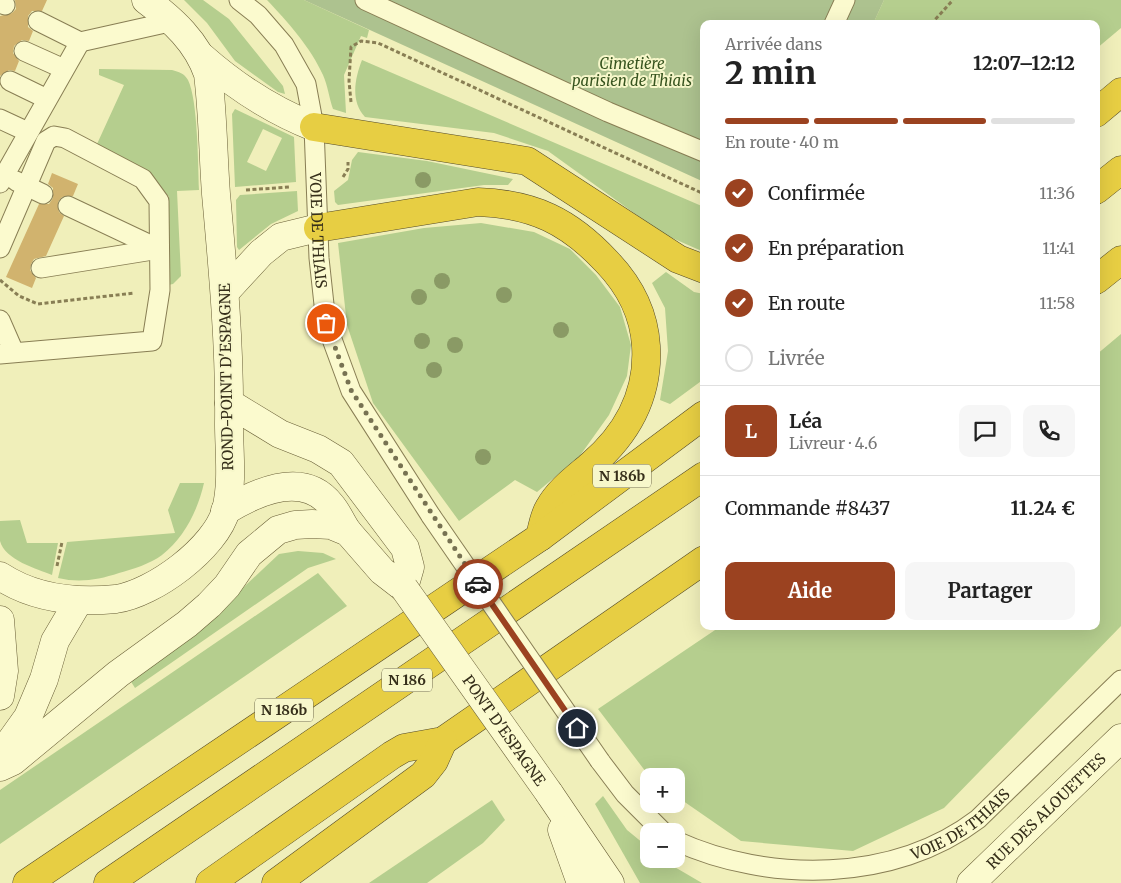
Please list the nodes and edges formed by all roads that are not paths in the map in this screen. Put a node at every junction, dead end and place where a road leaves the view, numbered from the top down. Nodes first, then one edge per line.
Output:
1 (146, 0) edge
2 (239, 0) edge
3 (365, 0) edge
4 (845, 0) edge
5 (836, 20) edge
6 (38, 21) dead end
7 (174, 21) junction
8 (80, 42) junction
9 (24, 51) dead end
10 (202, 57) junction
11 (64, 69) junction
12 (10, 81) dead end
13 (1121, 92) edge
14 (47, 99) junction
15 (1100, 110) edge
16 (0, 119) edge
17 (314, 127) junction
18 (28, 132) junction
19 (700, 150) edge
20 (1121, 170) edge
21 (2, 179) edge
22 (26, 186) junction
23 (1100, 187) edge
24 (43, 194) dead end
25 (68, 206) dead end
26 (318, 228) junction
27 (160, 249) junction
28 (5, 251) edge
29 (1121, 260) edge
30 (700, 267) edge
31 (41, 268) dead end
32 (1100, 277) edge
33 (226, 291) junction
34 (0, 320) edge
35 (7, 353) edge
36 (229, 403) junction
37 (700, 418) edge
38 (700, 479) edge
39 (225, 512) junction
40 (348, 532) junction
41 (540, 537) junction
42 (700, 563) edge
43 (0, 576) edge
44 (404, 588) junction
45 (78, 602) junction
46 (0, 620) edge
47 (1121, 680) edge
48 (0, 696) edge
49 (1121, 738) edge
50 (443, 740) junction
51 (0, 756) edge
52 (0, 767) edge
53 (549, 793) junction
54 (654, 823) edge
55 (685, 848) edge
56 (28, 883) edge
57 (108, 883) edge
58 (210, 883) edge
59 (276, 883) edge
60 (581, 883) edge
61 (610, 883) edge
62 (971, 883) edge

1 - 7 street, ROND-POINT D'ESPAGNE
2 - 17 lane, VOIE DE THIAIS
3 - 19 lane
4 - 5 lane
6 - 8 lane
7 - 8 lane
7 - 10 street, ROND-POINT D'ESPAGNE
8 - 11 lane
9 - 11 lane
10 - 17 street
10 - 33 street, ROND-POINT D'ESPAGNE
11 - 14 lane
12 - 14 lane
13 - 15 highway
14 - 18 lane
16 - 18 lane
17 - 26 lane, VOIE DE THIAIS
17 - 30 highway
18 - 21 lane
20 - 23 highway
21 - 22 lane
22 - 24 lane
22 - 27 lane
22 - 28 lane
25 - 27 lane
26 - 33 street
26 - 41 highway
26 - 54 lane, VOIE DE THIAIS, bridge
27 - 31 lane
27 - 35 lane
29 - 32 highway
33 - 36 street, ROND-POINT D'ESPAGNE
34 - 35 lane
36 - 39 street, ROND-POINT D'ESPAGNE
36 - 44 street
37 - 41 highway, N 186b
38 - 57 highway, N 186
39 - 40 street, PONT D'ESPAGNE
39 - 45 street, ROND-POINT D'ESPAGNE
40 - 44 street, PONT D'ESPAGNE
40 - 52 street
41 - 56 highway, N 186b
42 - 50 highway
43 - 45 street, ROND-POINT D'ESPAGNE
44 - 53 street, PONT D'ESPAGNE, bridge
45 - 51 street
46 - 48 street
47 - 55 lane, VOIE DE THIAIS
49 - 62 street, RUE DES ALOUETTES
50 - 58 highway
50 - 59 highway
53 - 60 street, PONT D'ESPAGNE
53 - 61 street

